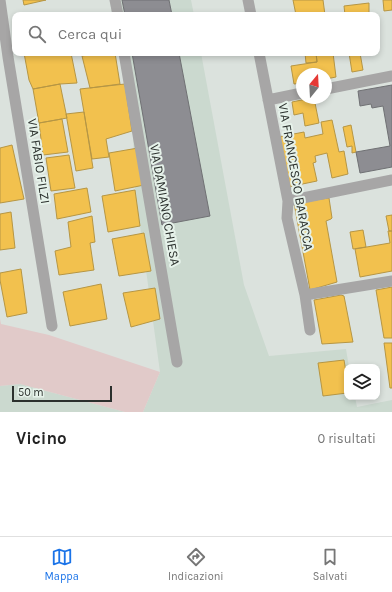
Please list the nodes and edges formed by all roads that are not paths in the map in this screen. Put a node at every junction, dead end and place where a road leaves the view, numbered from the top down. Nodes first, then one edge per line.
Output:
1 (0, 0) edge
2 (115, 0) edge
3 (248, 0) edge
4 (117, 12) edge
5 (250, 12) edge
6 (125, 56) edge
7 (260, 56) edge
8 (392, 76) edge
9 (332, 88) edge
10 (296, 94) edge
11 (268, 100) junction
12 (392, 180) edge
13 (288, 201) junction
14 (392, 281) edge
15 (304, 295) junction
16 (52, 326) dead end
17 (310, 330) dead end
18 (177, 362) dead end

1 - 16 street, VIA FABIO FILZI
2 - 4 street
3 - 5 street
6 - 18 street, VIA DAMIANO CHIESA
7 - 11 street, VIA FRANCESCO BARACCA
8 - 9 street
10 - 11 street
11 - 13 street, VIA FRANCESCO BARACCA
12 - 13 street
13 - 15 street, VIA FRANCESCO BARACCA
14 - 15 street
15 - 17 street, VIA FRANCESCO BARACCA

